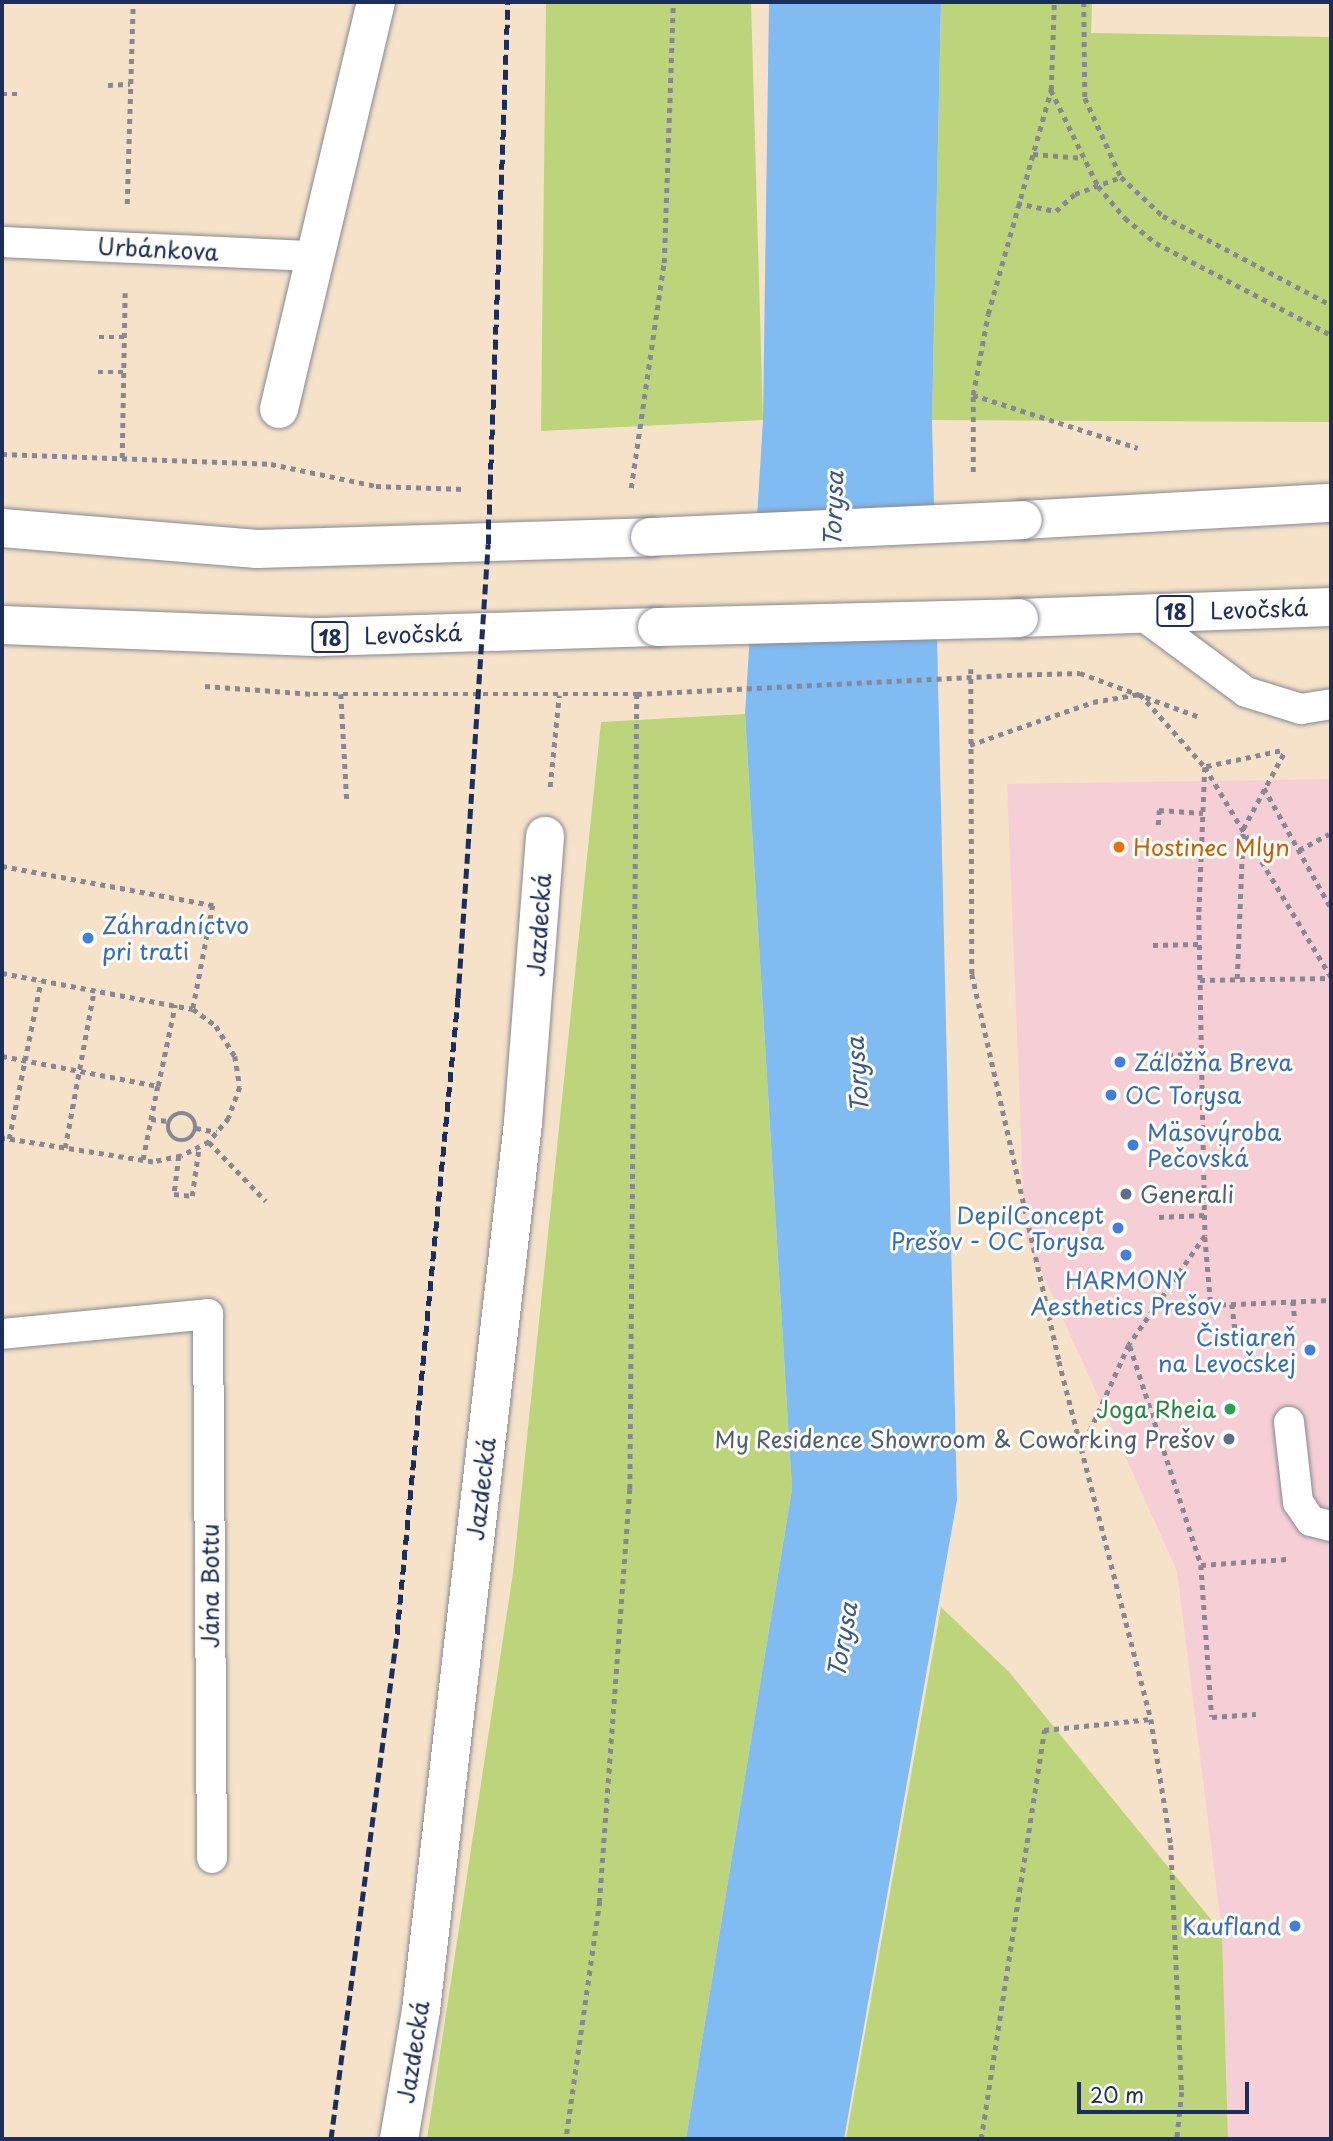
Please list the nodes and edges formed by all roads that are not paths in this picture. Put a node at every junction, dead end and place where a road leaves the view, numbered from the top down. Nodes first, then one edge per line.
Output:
1 (376, 2) edge
2 (2, 242) edge
3 (315, 256) junction
4 (279, 409) dead end
5 (1331, 503) edge
6 (2, 528) edge
7 (1331, 607) edge
8 (1138, 612) junction
9 (2, 625) edge
10 (1331, 704) edge
11 (545, 836) road end
12 (2, 1334) edge
13 (1289, 1422) dead end
14 (1331, 1526) edge
15 (212, 1858) dead end
16 (400, 2139) edge

1 - 3 main road
2 - 3 lane, Urbánkova
3 - 4 main road
5 - 6 main road, bridge
7 - 8 main road, Levočská / 18
8 - 9 main road, Levočská / 18, bridge
8 - 10 lane
11 - 16 main road, Jazdecká
12 - 15 lane, Jána Bottu
13 - 14 lane

